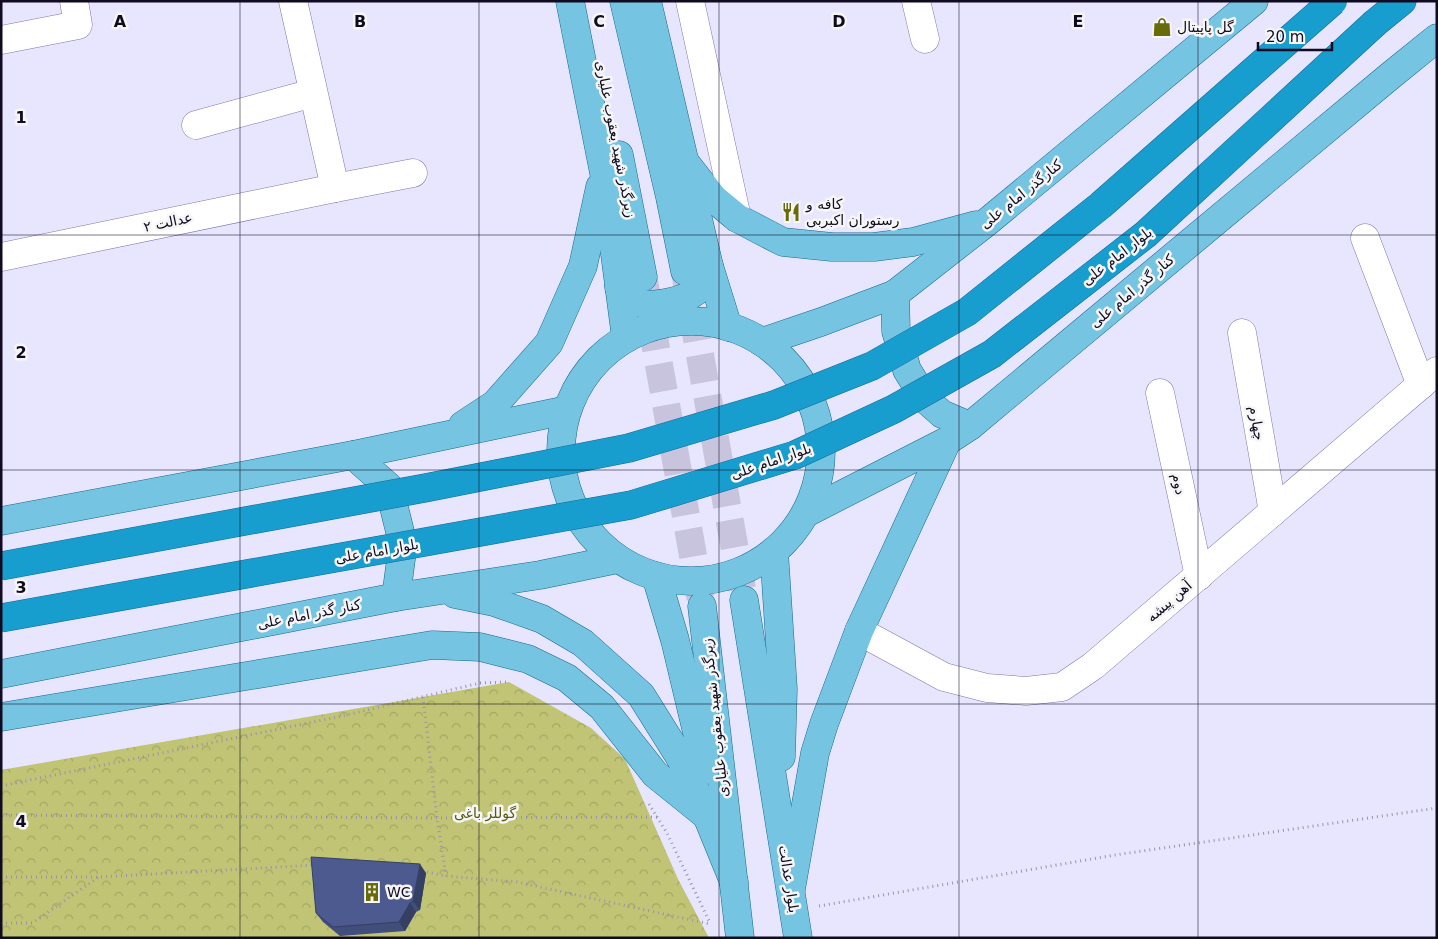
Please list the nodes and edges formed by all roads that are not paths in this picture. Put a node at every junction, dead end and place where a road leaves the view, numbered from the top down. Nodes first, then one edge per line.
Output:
1 (74, 1) edge
2 (293, 1) edge
3 (570, 1) edge
4 (588, 1) edge
5 (624, 1) edge
6 (647, 1) edge
7 (690, 1) edge
8 (916, 1) edge
9 (1254, 1) edge
10 (1333, 1) edge
11 (1402, 1) edge
12 (1437, 38) edge
13 (925, 39) dead end
14 (1, 40) edge
15 (313, 93) junction
16 (196, 125) dead end
17 (684, 161) junction
18 (604, 171) junction
19 (413, 173) dead end
20 (335, 188) junction
21 (737, 218) junction
22 (987, 222) junction
23 (1365, 238) dead end
24 (1, 257) edge
25 (697, 269) junction
26 (631, 282) junction
27 (896, 294) junction
28 (728, 326) junction
29 (1242, 333) dead end
30 (626, 338) junction
31 (762, 342) junction
32 (1429, 378) edge
33 (1160, 393) dead end
34 (567, 410) junction
35 (970, 426) junction
36 (447, 435) junction
37 (947, 441) junction
38 (353, 455) junction
39 (1272, 512) junction
40 (806, 513) junction
41 (1, 521) edge
42 (774, 551) junction
43 (618, 559) junction
44 (1, 566) edge
45 (656, 576) junction
46 (1199, 576) junction
47 (436, 590) junction
48 (396, 597) junction
49 (744, 600) tunnel mouth
50 (702, 606) tunnel mouth
51 (1, 618) edge
52 (780, 631) junction
53 (859, 631) junction
54 (675, 640) junction
55 (1, 674) edge
56 (1, 717) edge
57 (780, 821) junction
58 (717, 823) junction
59 (792, 900) junction
60 (731, 934) edge
61 (798, 938) edge

1 - 14 street
2 - 15 street
3 - 18 main road
4 - 26 main road, زیرگذر شهید یعقوب علیاری
5 - 25 main road
6 - 17 main road
7 - 21 street
8 - 13 street
9 - 22 main road, کنارگذر امام علی
10 - 44 highway, bridge
11 - 51 highway, بلوار امام علی, bridge
12 - 35 main road, کنار گذر امام علی
15 - 16 street
15 - 20 street
17 - 21 main road
17 - 25 main road
18 - 26 main road
18 - 36 main road
19 - 20 street, عدالت ۲
20 - 24 street, عدالت ۲
21 - 22 main road
22 - 27 main road, کنارگذر امام علی
23 - 32 street
25 - 26 main road
25 - 28 main road
26 - 30 main road
27 - 31 main road, کنارگذر امام علی
27 - 35 main road
28 - 30 main road
28 - 31 main road
29 - 39 street, چهارم
30 - 34 main road
31 - 40 main road
32 - 39 street, آهن پیشه
33 - 46 street, دوم
34 - 36 main road
34 - 43 main road
35 - 37 main road, کنار گذر امام علی
36 - 38 main road
37 - 40 main road, کنار گذر امام علی
37 - 53 main road
38 - 41 main road
38 - 48 main road
39 - 46 street, آهن پیشه
40 - 42 main road
42 - 45 main road
42 - 52 main road
43 - 45 main road
43 - 47 main road, کنار گذر امام علی
45 - 54 main road
46 - 53 street, آهن پیشه
47 - 48 main road, کنار گذر امام علی
47 - 58 main road
48 - 55 main road, کنار گذر امام علی
49 - 57 main road
50 - 58 main road, زیرگذر شهید یعقوب علیاری
52 - 54 main road
52 - 57 main road
53 - 59 main road
54 - 58 main road
56 - 58 main road
57 - 59 main road, بلوار عدالت
58 - 60 main road
59 - 61 main road, بلوار عدالت

